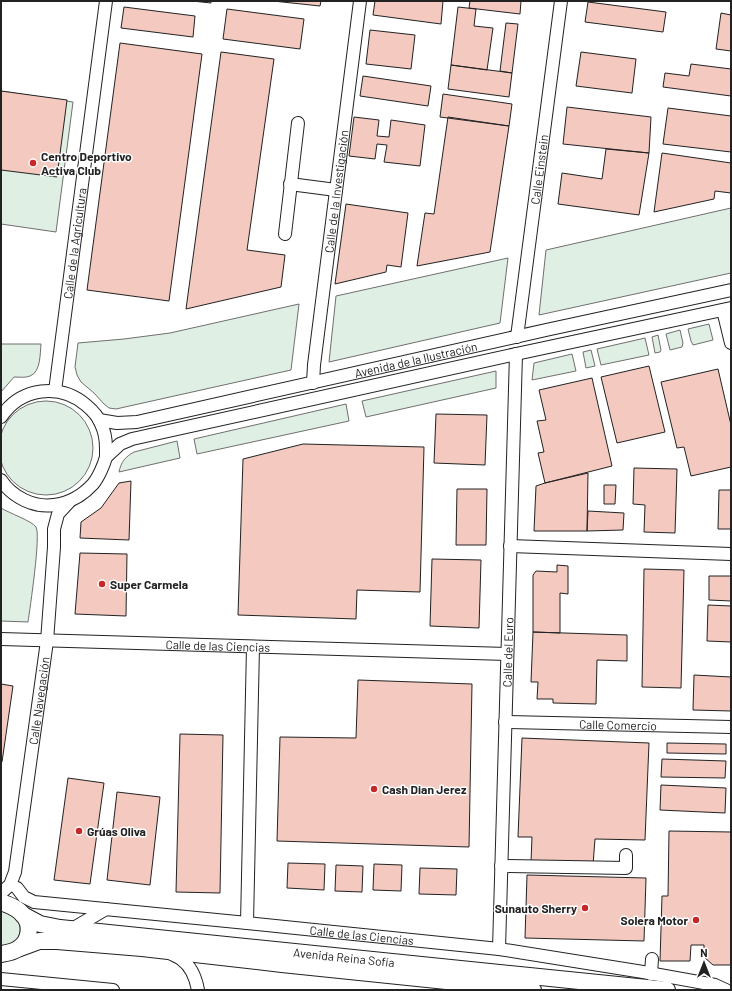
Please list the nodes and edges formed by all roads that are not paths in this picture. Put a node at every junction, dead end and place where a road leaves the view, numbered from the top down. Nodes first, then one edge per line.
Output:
1 (106, 1) edge
2 (360, 1) edge
3 (561, 1) edge
4 (298, 123) dead end
5 (290, 184) junction
6 (336, 190) junction
7 (284, 234) dead end
8 (731, 290) edge
9 (727, 309) edge
10 (517, 337) junction
11 (731, 343) edge
12 (516, 354) junction
13 (313, 382) junction
14 (55, 391) junction
15 (3, 412) edge
16 (99, 420) junction
17 (106, 457) junction
18 (1, 480) edge
19 (1, 491) edge
20 (14, 494) junction
21 (69, 502) junction
22 (35, 504) junction
23 (54, 529) junction
24 (510, 546) junction
25 (731, 554) edge
26 (1, 639) edge
27 (47, 641) junction
28 (253, 646) junction
29 (507, 654) junction
30 (505, 722) junction
31 (731, 727) edge
32 (626, 855) dead end
33 (501, 866) junction
34 (15, 872) junction
35 (16, 888) junction
36 (1, 893) edge
37 (1, 902) edge
38 (106, 909) junction
39 (24, 915) junction
40 (247, 923) junction
41 (72, 929) junction
42 (20, 948) junction
43 (499, 949) junction
44 (167, 952) junction
45 (1, 954) edge
46 (652, 959) dead end
47 (651, 974) junction
48 (1, 979) edge
49 (113, 990) edge
50 (198, 990) edge
51 (533, 990) edge
52 (667, 990) edge
53 (726, 990) edge

1 - 14 street, Calle de la Agricultura
2 - 6 street, Calle de la Investigación
3 - 10 street, Calle Einstein
4 - 5 street
5 - 6 street
5 - 7 street
6 - 13 street, Calle de la Investigación
8 - 10 street, Avenida de la Ilustración
9 - 11 street
9 - 12 street, Avenida de la Ilustración
10 - 13 street, Avenida de la Ilustración
12 - 17 street, Avenida de la Ilustración
12 - 24 street, Calle del Euro
13 - 16 street, Avenida de la Ilustración
14 - 15 street
14 - 16 street
16 - 17 street
17 - 21 street
18 - 20 street
19 - 20 street
20 - 22 street
21 - 22 street
21 - 23 street, Calle Navegación
22 - 23 street
23 - 27 street, Calle Navegación
24 - 25 street
24 - 29 street, Calle del Euro
26 - 27 street, Calle de las Ciencias
27 - 28 street, Calle de las Ciencias
27 - 34 street, Calle Navegación
28 - 29 street, Calle de las Ciencias
28 - 40 street
29 - 30 street, Calle del Euro
30 - 31 street, Calle Comercio
30 - 33 street, Calle del Euro
32 - 33 street
33 - 43 street, Calle del Euro
34 - 35 street
34 - 36 street
35 - 38 street, Calle de las Ciencias
35 - 39 street
37 - 39 main road, Avenida Reina Sofía
38 - 40 street, Calle de las Ciencias
38 - 41 street
39 - 41 main road, Avenida Reina Sofía
39 - 42 main road
40 - 43 street, Calle de las Ciencias
41 - 52 main road, Avenida Reina Sofía
42 - 44 main road, Avenida Reina Sofía
42 - 45 main road, Avenida Reina Sofía
43 - 47 street, Calle de las Ciencias
44 - 50 street
44 - 51 main road, Avenida Reina Sofía
46 - 47 street
47 - 53 street, Calle de las Ciencias
48 - 49 street

